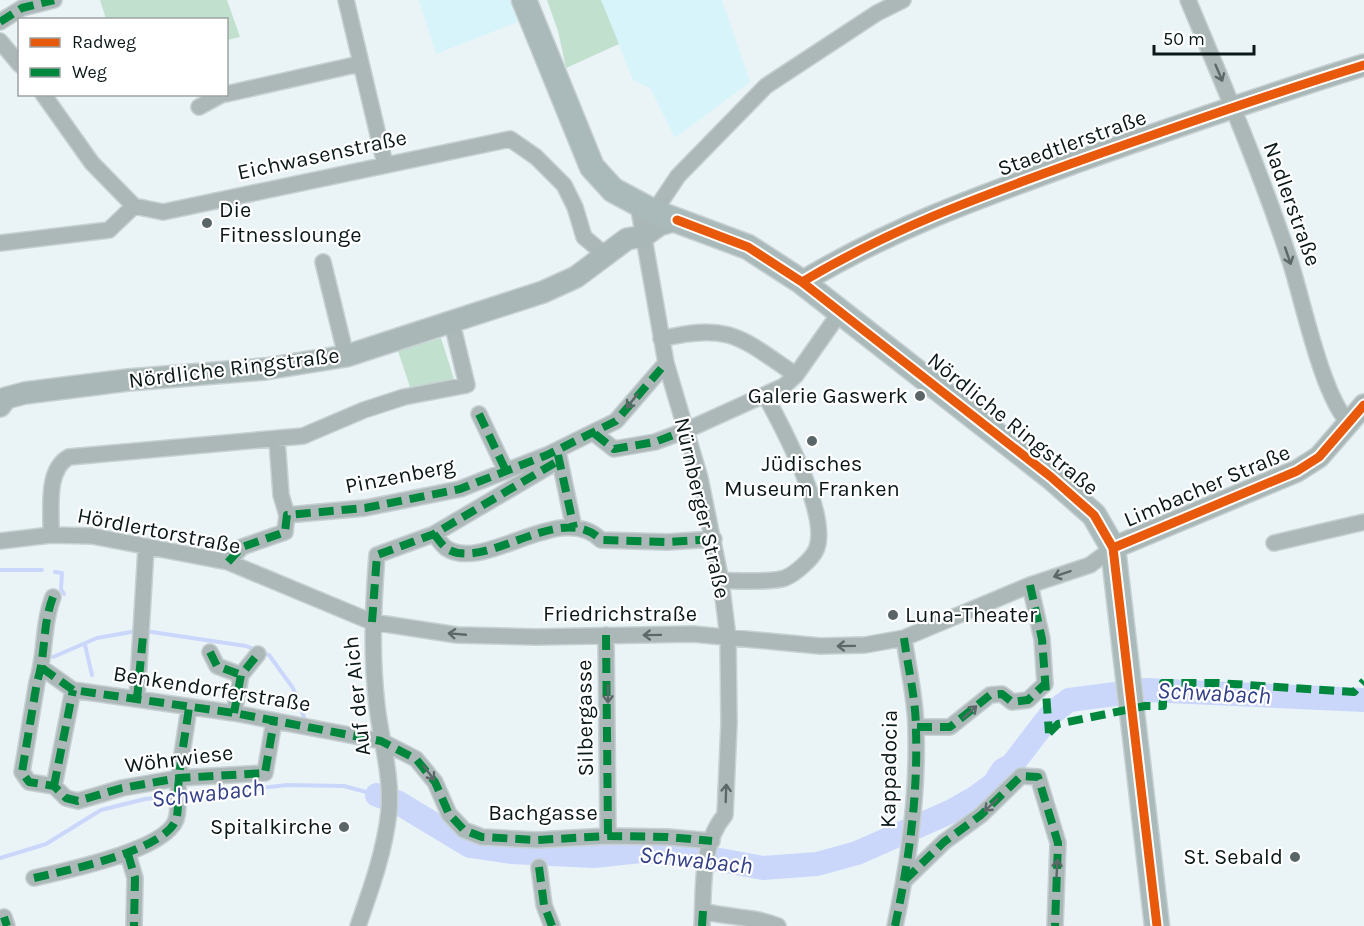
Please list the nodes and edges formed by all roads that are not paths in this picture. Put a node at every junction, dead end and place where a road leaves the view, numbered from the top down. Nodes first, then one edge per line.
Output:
1 (54, 0) edge
2 (346, 0) edge
3 (524, 0) edge
4 (903, 0) edge
5 (1188, 0) edge
6 (0, 22) edge
7 (0, 41) edge
8 (18, 63) edge
9 (359, 64) junction
10 (1364, 65) edge
11 (228, 93) edge
12 (44, 96) edge
13 (221, 96) edge
14 (1233, 106) junction
15 (199, 107) dead end
16 (385, 164) junction
17 (134, 206) junction
18 (641, 222) junction
19 (0, 243) edge
20 (604, 254) junction
21 (323, 262) dead end
22 (802, 282) junction
23 (841, 311) junction
24 (452, 323) junction
25 (662, 339) junction
26 (346, 356) junction
27 (666, 363) junction
28 (796, 375) junction
29 (765, 395) junction
30 (0, 405) edge
31 (1364, 405) edge
32 (479, 414) dead end
33 (1350, 423) junction
34 (687, 430) junction
35 (594, 434) junction
36 (276, 440) junction
37 (558, 455) junction
38 (506, 471) junction
39 (287, 515) junction
40 (1364, 522) edge
41 (574, 528) junction
42 (434, 534) junction
43 (51, 536) junction
44 (714, 539) junction
45 (0, 541) edge
46 (1274, 543) dead end
47 (146, 548) junction
48 (1113, 548) junction
49 (228, 562) junction
50 (721, 581) junction
51 (1030, 585) junction
52 (53, 597) dead end
53 (372, 622) junction
54 (606, 635) junction
55 (728, 637) junction
56 (904, 639) junction
57 (210, 652) dead end
58 (258, 654) dead end
59 (42, 668) junction
60 (241, 675) junction
61 (73, 690) junction
62 (137, 699) junction
63 (189, 706) junction
64 (234, 713) junction
65 (274, 721) junction
66 (916, 727) junction
67 (381, 741) junction
68 (178, 782) junction
69 (54, 786) junction
70 (608, 836) junction
71 (710, 844) junction
72 (129, 854) junction
73 (539, 867) dead end
74 (34, 878) dead end
75 (905, 880) junction
76 (702, 918) edge
77 (134, 926) edge
78 (358, 926) edge
79 (552, 926) edge
80 (778, 926) edge
81 (895, 926) edge
82 (1054, 926) edge
83 (1157, 926) edge

1 - 6 street
2 - 9 street
3 - 18 main road
4 - 18 street
5 -> 14 street, Nadlerstraße
7 - 8 street
9 - 11 street
9 - 16 street
10 - 14 main road, Staedtlerstraße
12 - 17 street
13 - 15 street
14 - 22 main road, Staedtlerstraße
14 -> 33 street, Nadlerstraße
16 - 17 street, Eichwasenstraße
16 - 20 street, Eichwasenstraße
17 - 19 street
18 - 20 main road, Nördliche Ringstraße
18 - 22 main road, Nördliche Ringstraße
18 - 25 street, Nürnberger Straße
20 - 24 main road, Nördliche Ringstraße
21 - 26 street
22 - 23 main road, Nördliche Ringstraße
23 - 28 street
23 - 48 main road, Nördliche Ringstraße
24 - 26 main road, Nördliche Ringstraße
24 - 36 street
25 - 27 street, Nürnberger Straße
25 - 28 street
26 - 30 main road, Nördliche Ringstraße
27 - 34 street, Nürnberger Straße
27 -> 35 street, Pinzenberg
28 - 29 street
29 - 34 street
29 - 50 street
31 - 33 main road, Limbacher Straße
32 - 38 street
33 - 48 main road, Limbacher Straße
34 - 35 street
34 - 44 street, Nürnberger Straße
35 - 37 street, Pinzenberg
36 - 39 street
36 - 43 street
37 - 38 street, Pinzenberg
37 - 41 street
37 - 42 street
38 - 39 street, Pinzenberg
39 - 49 street
40 - 46 street
41 - 42 street
41 - 44 street
42 - 53 street, Auf der Aich
43 - 45 street, Hördlertorstraße
43 - 47 street, Hördlertorstraße
44 - 50 street, Nürnberger Straße
47 - 49 street, Hördlertorstraße
47 - 62 street
48 -> 51 street, Friedrichstraße
48 - 83 main road, Nördliche Ringstraße
49 - 53 street, Hördlertorstraße
50 - 55 street, Nürnberger Straße
51 - 56 street, Friedrichstraße
66 -> 51 street
52 - 59 street
54 -> 53 street, Friedrichstraße
53 - 67 street, Auf der Aich
55 -> 54 street, Friedrichstraße
54 -> 70 street, Silbergasse
56 -> 55 street, Friedrichstraße
71 -> 55 street, Nürnberger Straße
56 - 66 street, Kappadocia
57 - 60 street
58 - 60 street
59 - 61 street, Benkendorferstraße
59 - 69 street, Wöhrwiese
60 - 64 street
61 - 62 street, Benkendorferstraße
61 - 69 street
62 - 63 street, Benkendorferstraße
63 - 64 street, Benkendorferstraße
63 - 68 street
64 - 65 street, Benkendorferstraße
65 - 67 street, Benkendorferstraße
65 - 68 street, Wöhrwiese
66 - 75 street, Kappadocia
67 -> 70 street, Bachgasse
67 - 78 street, Auf der Aich
68 - 69 street, Wöhrwiese
68 - 72 street
70 - 71 street, Bachgasse
71 - 76 street, Nürnberger Straße
72 - 74 street
72 - 77 street
73 - 79 street
75 - 81 street, Kappadocia
82 -> 75 street
76 - 80 street

